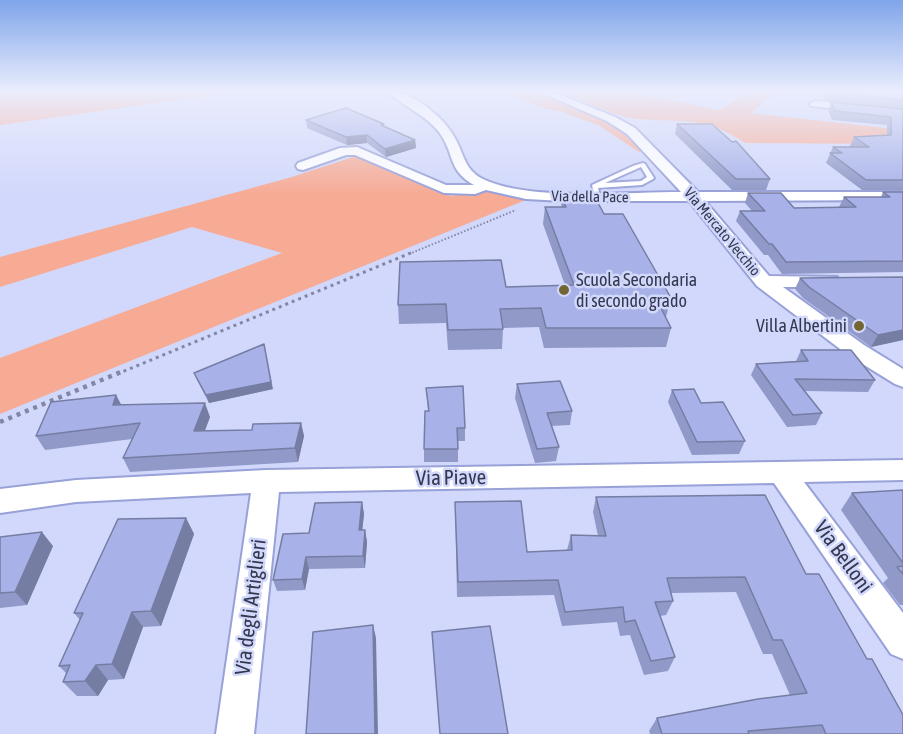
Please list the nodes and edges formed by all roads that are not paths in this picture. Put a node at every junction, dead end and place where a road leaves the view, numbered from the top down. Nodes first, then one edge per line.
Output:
1 (440, 125) edge
2 (621, 125) edge
3 (303, 166) dead end
4 (488, 185) junction
5 (596, 191) junction
6 (903, 196) edge
7 (694, 197) junction
8 (845, 281) edge
9 (764, 282) junction
10 (903, 379) edge
11 (903, 470) edge
12 (782, 473) junction
13 (266, 481) junction
14 (0, 501) edge
15 (903, 642) edge
16 (236, 734) edge

1 - 4 street, Via della Pace
2 - 7 street, Via Mercato Vecchio
3 - 4 street, Via della Pace
4 - 5 street, Via della Pace
5 - 5 lane
5 - 7 street, Via della Pace
6 - 7 street, Via della Pace
7 - 9 street, Via Mercato Vecchio
8 - 9 street
9 - 10 street, Via Mercato Vecchio
11 - 12 street, Via Piave
12 - 13 street, Via Piave
12 - 15 street, Via Belloni
13 - 14 street, Via Piave
13 - 16 street, Via degli Artiglieri

